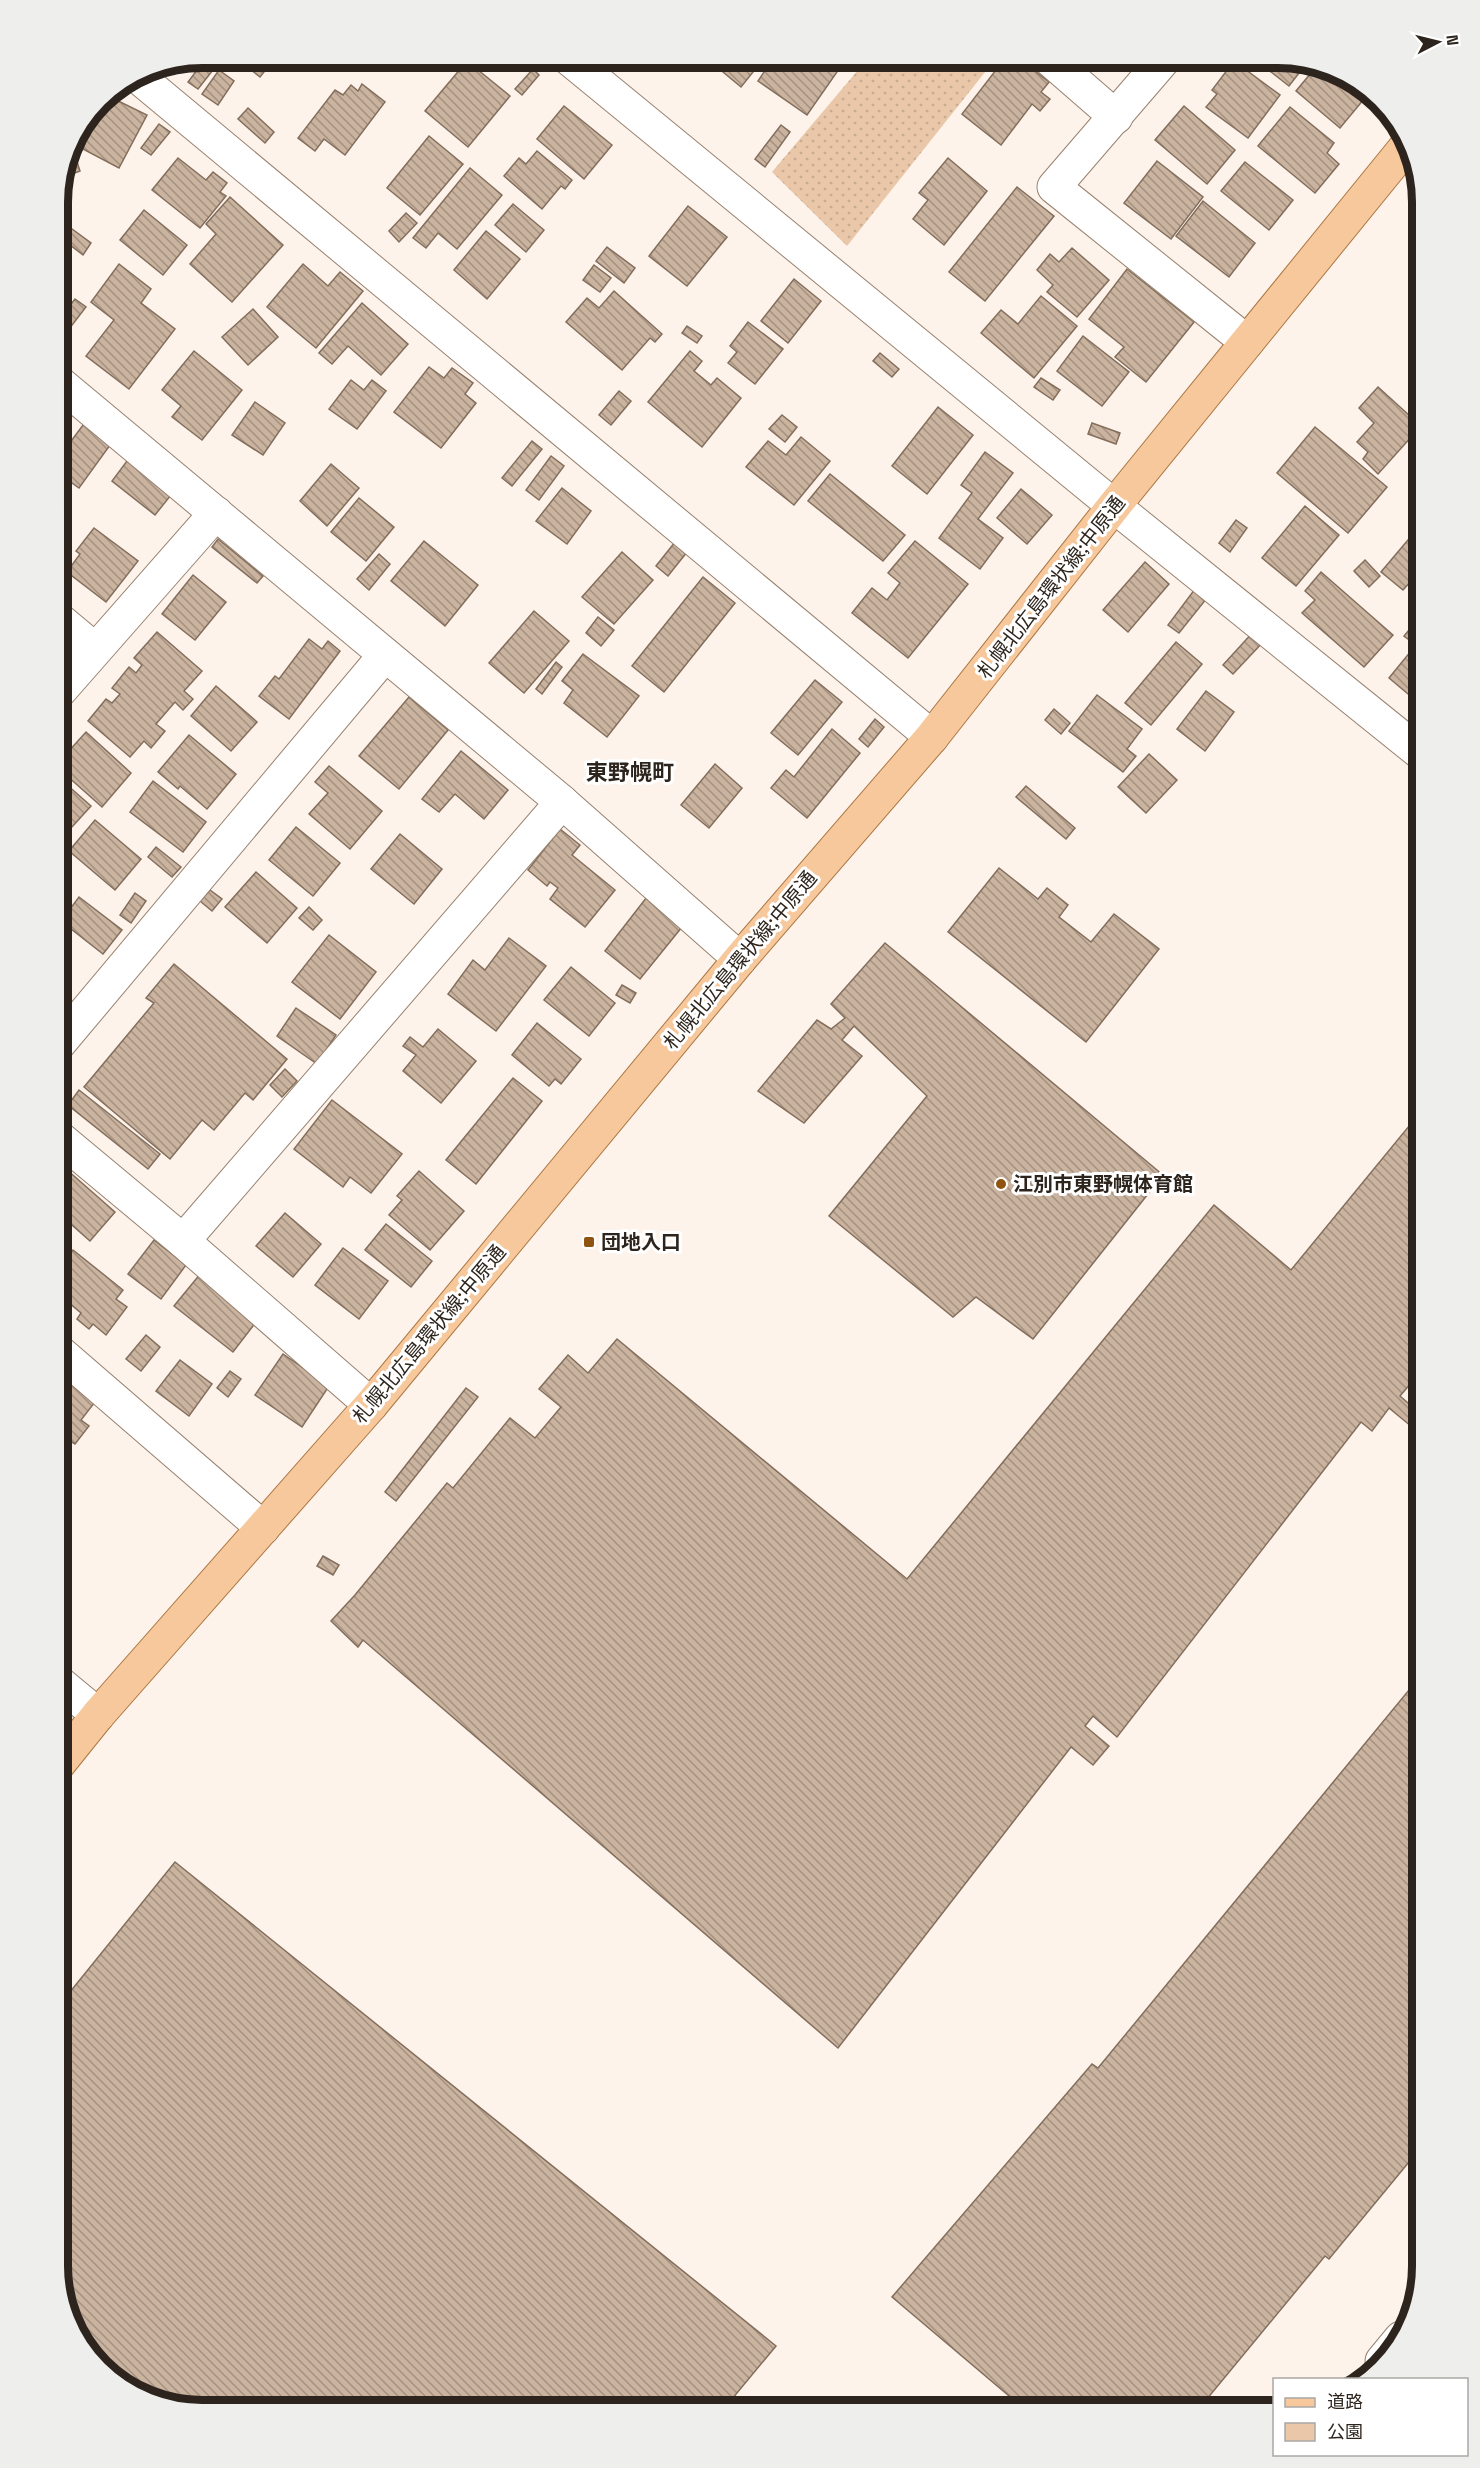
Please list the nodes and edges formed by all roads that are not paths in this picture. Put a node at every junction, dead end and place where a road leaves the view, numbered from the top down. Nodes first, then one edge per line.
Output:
1 (580, 68) edge
2 (1060, 68) edge
3 (1157, 68) edge
4 (144, 82) edge
5 (1116, 117) junction
6 (1402, 151) edge
7 (1247, 342) junction
8 (68, 390) edge
9 (1114, 506) junction
10 (216, 513) junction
11 (68, 627) edge
12 (94, 649) junction
13 (385, 655) junction
14 (68, 681) edge
15 (932, 737) junction
16 (1412, 746) edge
17 (562, 802) junction
18 (740, 958) junction
19 (68, 1033) edge
20 (68, 1145) edge
21 (183, 1241) junction
22 (68, 1360) edge
23 (371, 1405) junction
24 (263, 1528) junction
25 (68, 1691) edge
26 (98, 1715) junction
27 (68, 1752) edge

1 - 9 street
2 - 5 street
3 - 5 street
4 - 15 street
5 - 7 street
6 - 7 main road, 札幌北広島環状線;中原通
7 - 9 main road, 札幌北広島環状線;中原通
8 - 10 street
9 - 15 main road, 札幌北広島環状線;中原通
9 - 16 street
10 - 12 street
10 - 13 street
11 - 12 street
12 - 14 street
13 - 17 street
13 - 19 street
15 - 18 main road, 札幌北広島環状線;中原通
17 - 18 street
17 - 21 street
18 - 23 main road, 札幌北広島環状線;中原通
20 - 21 street
21 - 23 street
22 - 24 street
23 - 24 main road, 札幌北広島環状線;中原通
24 - 26 main road, 札幌北広島環状線;中原通
25 - 26 street
26 - 27 main road, 札幌北広島環状線;中原通

